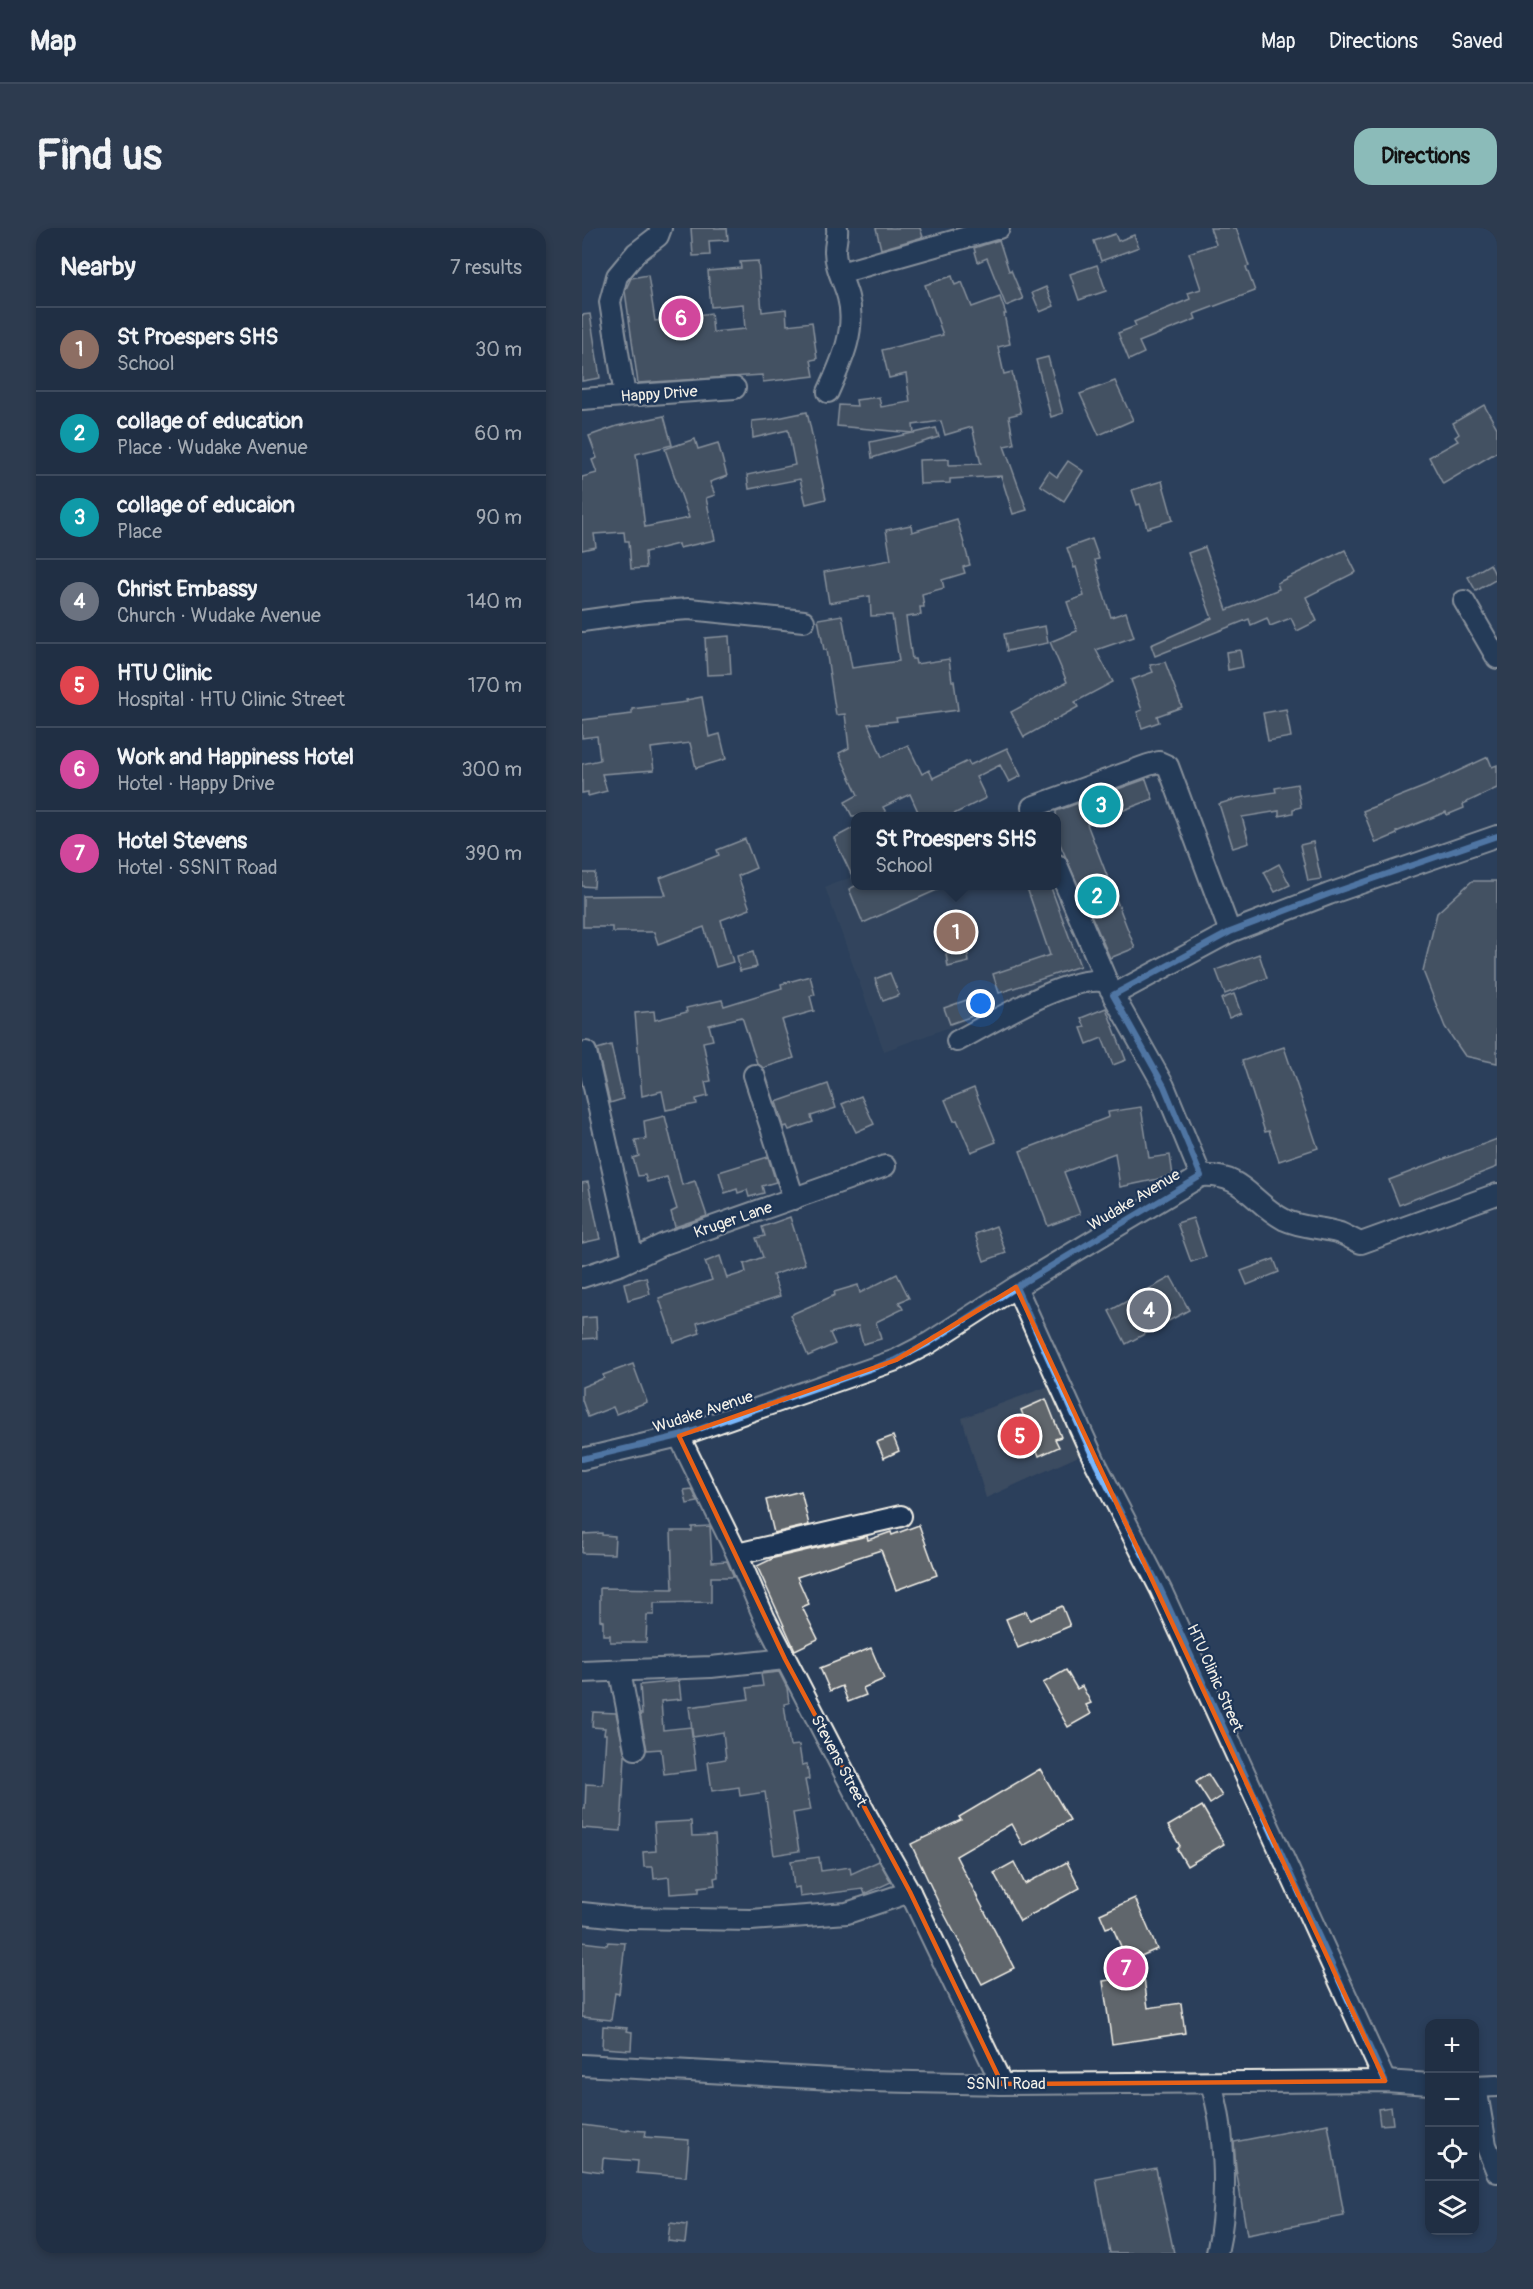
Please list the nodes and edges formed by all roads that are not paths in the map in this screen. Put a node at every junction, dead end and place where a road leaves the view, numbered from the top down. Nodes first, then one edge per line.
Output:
1 (660, 228) edge
2 (837, 228) edge
3 (999, 228) edge
4 (840, 273) junction
5 (735, 388) dead end
6 (828, 392) dead end
7 (625, 396) junction
8 (582, 399) edge
9 (1464, 601) dead end
10 (582, 621) edge
11 (804, 621) dead end
12 (1497, 658) edge
13 (1034, 812) edge
14 (1497, 836) edge
15 (1061, 875) edge
16 (1230, 932) junction
17 (1110, 988) junction
18 (957, 1041) dead end
19 (586, 1052) dead end
20 (754, 1075) dead end
21 (885, 1166) dead end
22 (1201, 1176) junction
23 (1497, 1194) edge
24 (794, 1199) junction
25 (633, 1258) junction
26 (582, 1277) edge
27 (1016, 1287) junction
28 (679, 1436) junction
29 (582, 1459) edge
30 (901, 1516) dead end
31 (736, 1554) junction
32 (785, 1659) junction
33 (620, 1671) junction
34 (582, 1672) edge
35 (635, 1749) dead end
36 (910, 1892) junction
37 (582, 1914) edge
38 (582, 2065) edge
39 (1385, 2081) junction
40 (1002, 2084) junction
41 (1211, 2084) junction
42 (1425, 2084) edge
43 (1497, 2086) edge
44 (1479, 2087) edge
45 (1479, 2108) edge
46 (1497, 2172) edge
47 (1217, 2253) edge

1 - 7 street
2 - 4 street
3 - 4 street
4 - 6 street
5 - 7 street, Happy Drive
7 - 8 street, Happy Drive
9 - 12 street
10 - 11 street
13 - 16 street
14 - 16 street
15 - 17 street, Wudake Avenue
16 - 17 street
17 - 18 street
17 - 22 street, Wudake Avenue
19 - 25 street
20 - 24 street
21 - 24 street, Kruger Lane
22 - 23 street
22 - 27 street, Wudake Avenue
24 - 25 street, Kruger Lane
25 - 26 street, Kruger Lane
27 - 28 street, Wudake Avenue
27 - 39 street, HTU Clinic Street
28 - 29 street, Wudake Avenue
28 - 31 street, Stevens Street
30 - 31 street
31 - 32 street, Stevens Street
32 - 33 street
32 - 36 street, Stevens Street
33 - 34 street
33 - 35 street
36 - 37 street
36 - 40 street, Stevens Street
38 - 40 street, SSNIT Road
39 - 41 street, SSNIT Road
39 - 42 street, SSNIT Road
40 - 41 street, SSNIT Road
41 - 47 street
43 - 44 street
45 - 46 street

